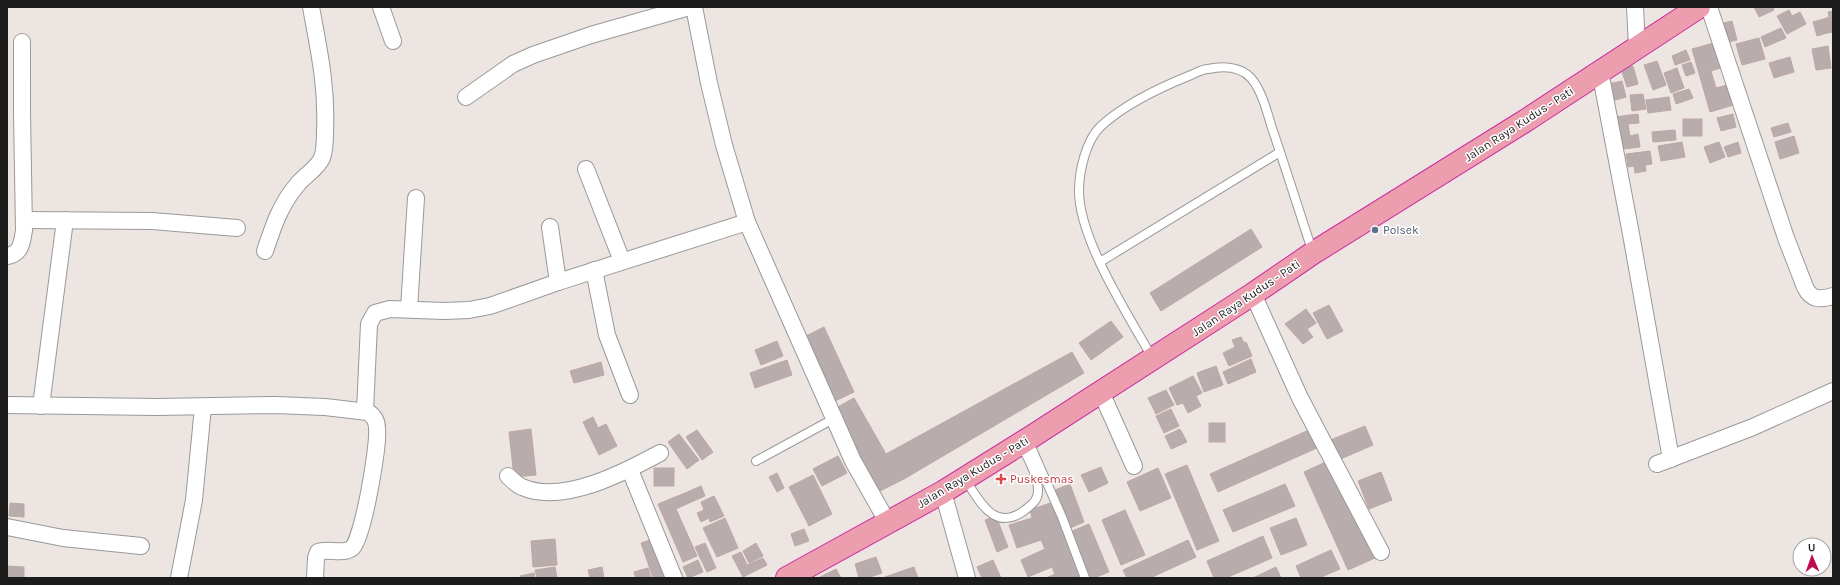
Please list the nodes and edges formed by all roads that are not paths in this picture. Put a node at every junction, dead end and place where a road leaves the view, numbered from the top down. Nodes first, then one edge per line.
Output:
1 (311, 7) edge
2 (381, 7) edge
3 (689, 7) edge
4 (694, 7) edge
5 (1635, 7) edge
6 (1699, 7) edge
7 (1709, 7) edge
8 (393, 41) dead end
9 (22, 42) dead end
10 (1636, 47) junction
11 (1600, 71) junction
12 (466, 97) dead end
13 (1280, 152) junction
14 (586, 168) dead end
15 (416, 198) dead end
16 (24, 220) junction
17 (65, 220) junction
18 (747, 222) junction
19 (550, 227) dead end
20 (238, 228) dead end
21 (265, 251) dead end
22 (1313, 253) junction
23 (7, 256) edge
24 (622, 261) junction
25 (1100, 262) junction
26 (594, 270) junction
27 (558, 282) junction
28 (1254, 294) junction
29 (1833, 296) edge
30 (409, 309) junction
31 (1152, 359) junction
32 (1833, 391) edge
33 (1101, 392) junction
34 (630, 394) dead end
35 (7, 405) edge
36 (41, 406) junction
37 (203, 407) junction
38 (365, 411) junction
39 (835, 418) junction
40 (1024, 442) junction
41 (660, 453) dead end
42 (756, 461) dead end
43 (1134, 466) dead end
44 (630, 470) junction
45 (508, 476) dead end
46 (964, 479) junction
47 (944, 492) junction
48 (888, 523) junction
49 (7, 527) edge
50 (141, 546) dead end
51 (1381, 552) dead end
52 (179, 578) edge
53 (315, 578) edge
54 (674, 578) edge
55 (787, 578) edge
56 (967, 578) edge
57 (1084, 578) edge

1 - 21 street
2 - 8 street
3 - 12 street
4 - 18 street
5 - 10 street
6 - 10 highway, Jalan Raya Kudus - Pati
7 - 29 street
9 - 16 street
10 - 11 highway, Jalan Raya Kudus - Pati
11 - 22 highway, Jalan Raya Kudus - Pati
11 - 32 street
13 - 22 lane
13 - 25 lane
13 - 25 lane
14 - 24 street
15 - 30 street
16 - 17 street
16 - 23 street
17 - 20 street
17 - 36 street
18 - 24 street
18 - 39 street
19 - 27 street
22 - 28 highway, Jalan Raya Kudus - Pati
24 - 26 street
25 - 31 lane
26 - 27 street
26 - 34 street
27 - 30 street
28 - 31 highway, Jalan Raya Kudus - Pati
28 - 51 street
30 - 38 street
31 - 33 highway, Jalan Raya Kudus - Pati
33 - 40 highway, Jalan Raya Kudus - Pati
33 - 43 street
35 - 36 street
36 - 37 street
37 - 38 street
37 - 52 street
38 - 53 street
39 - 42 lane
39 - 48 street
40 - 46 highway, Jalan Raya Kudus - Pati
40 - 46 lane
40 - 57 lane
41 - 44 street
44 - 45 street
44 - 54 street
46 - 47 highway, Jalan Raya Kudus - Pati
47 - 48 highway, Jalan Raya Kudus - Pati
47 - 56 street
48 - 55 highway, Jalan Raya Kudus - Pati
49 - 50 street

